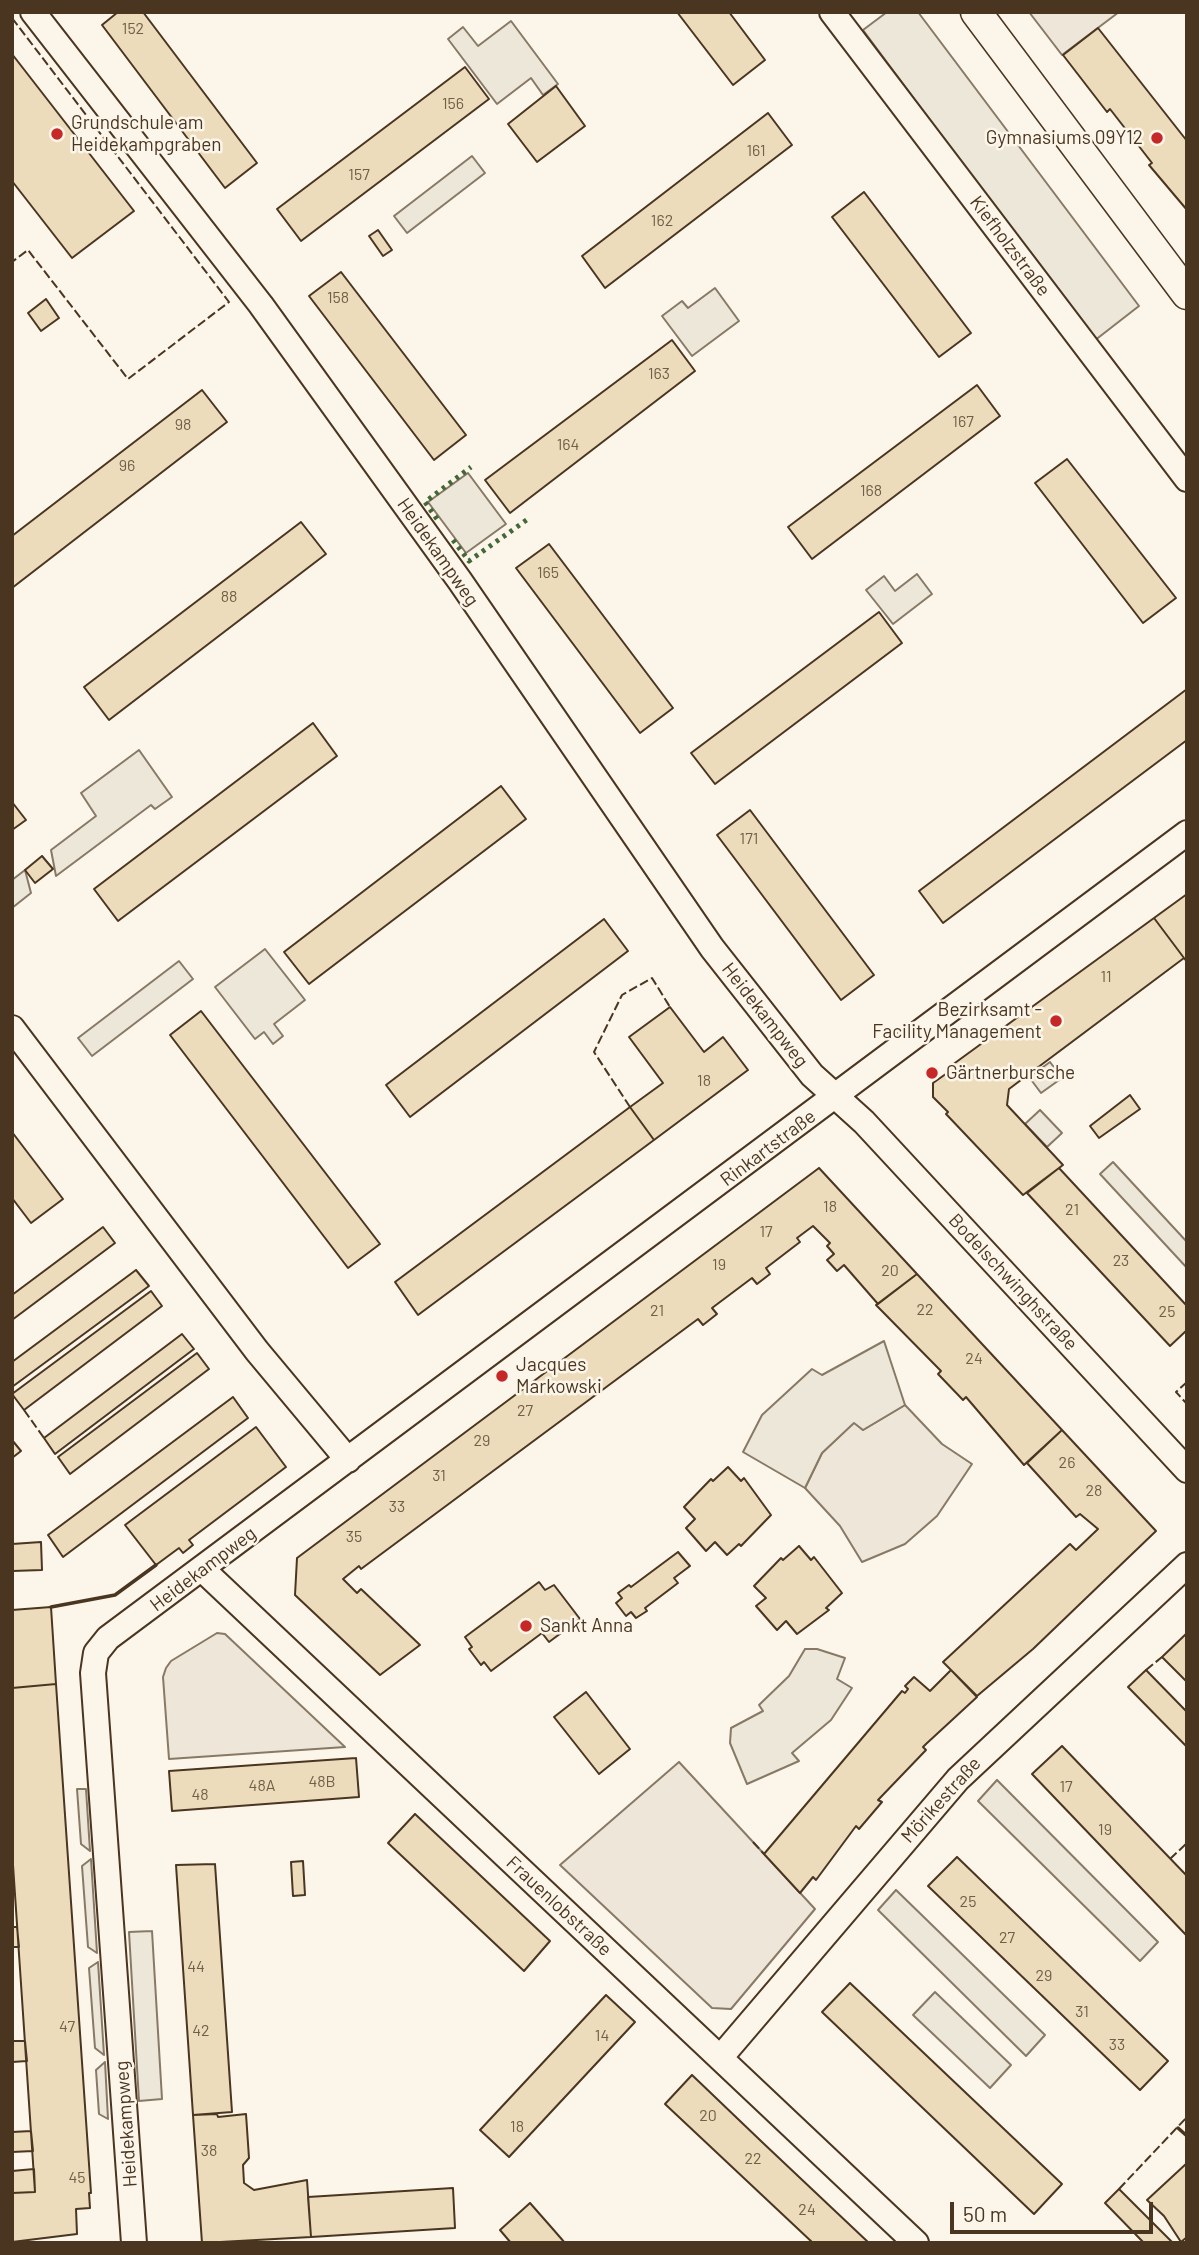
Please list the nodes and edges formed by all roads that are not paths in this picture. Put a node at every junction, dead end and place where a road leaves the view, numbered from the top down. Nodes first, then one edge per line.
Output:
1 (33, 12) edge
2 (832, 12) edge
3 (976, 12) edge
4 (1187, 293) edge
5 (1187, 479) edge
6 (1187, 833) edge
7 (12, 1028) edge
8 (836, 1097) junction
9 (348, 1460) junction
10 (1187, 1469) edge
11 (1187, 1565) edge
12 (202, 1570) junction
13 (720, 2058) junction
14 (134, 2243) edge
15 (916, 2243) edge

1 - 8 street, Heidekampweg
2 - 5 street, Kiefholzstraße
3 - 4 street
6 - 8 street, Rinkartstraße
7 - 9 street
8 - 9 street, Rinkartstraße
8 - 10 street, Bodelschwinghstraße
9 - 12 street, Heidekampweg
11 - 13 street, Mörikestraße
12 - 13 street, Frauenlobstraße
12 - 14 street, Heidekampweg
13 - 15 street, Frauenlobstraße

